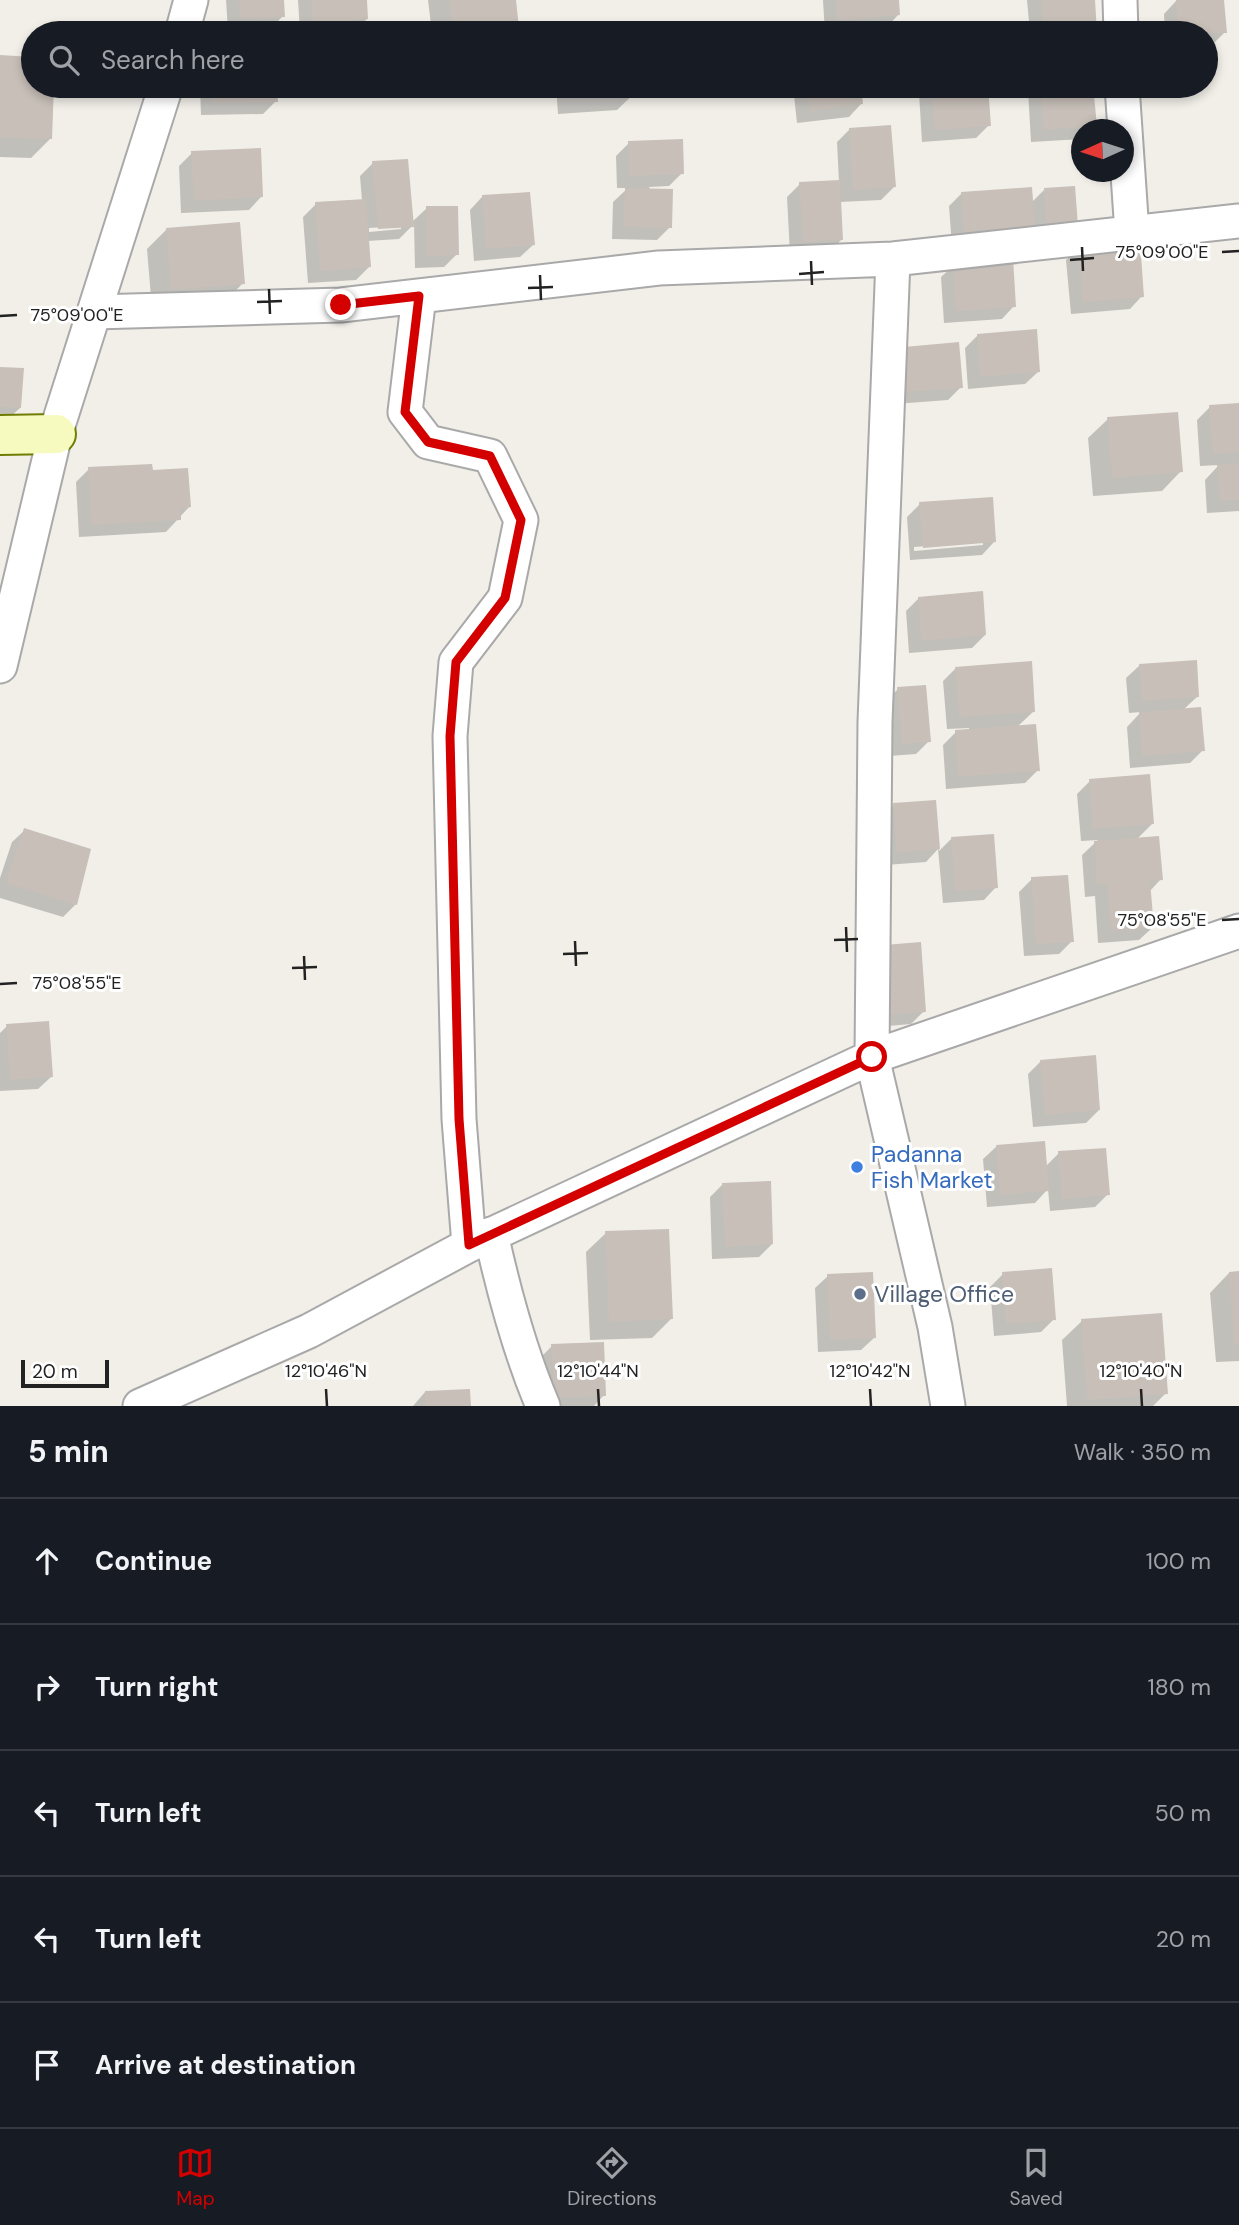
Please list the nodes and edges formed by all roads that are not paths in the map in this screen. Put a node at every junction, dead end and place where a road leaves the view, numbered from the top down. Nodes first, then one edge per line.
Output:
1 (191, 0) edge
2 (1120, 0) edge
3 (185, 21) edge
4 (1121, 21) edge
5 (162, 98) edge
6 (1123, 98) edge
7 (1239, 221) edge
8 (1132, 233) junction
9 (893, 259) junction
10 (419, 296) junction
11 (94, 312) junction
12 (56, 434) junction
13 (0, 435) edge
14 (0, 666) edge
15 (1239, 931) edge
16 (872, 1057) junction
17 (480, 1239) junction
18 (140, 1406) edge
19 (543, 1406) edge
20 (948, 1406) edge

1 - 3 street
2 - 4 street
5 - 11 street
6 - 8 street
7 - 8 street
8 - 9 street
9 - 10 street
9 - 16 street
10 - 11 street
10 - 17 street
11 - 12 street
12 - 13 street
12 - 14 street
15 - 16 street
16 - 17 street
16 - 20 street
17 - 18 street
17 - 19 street

